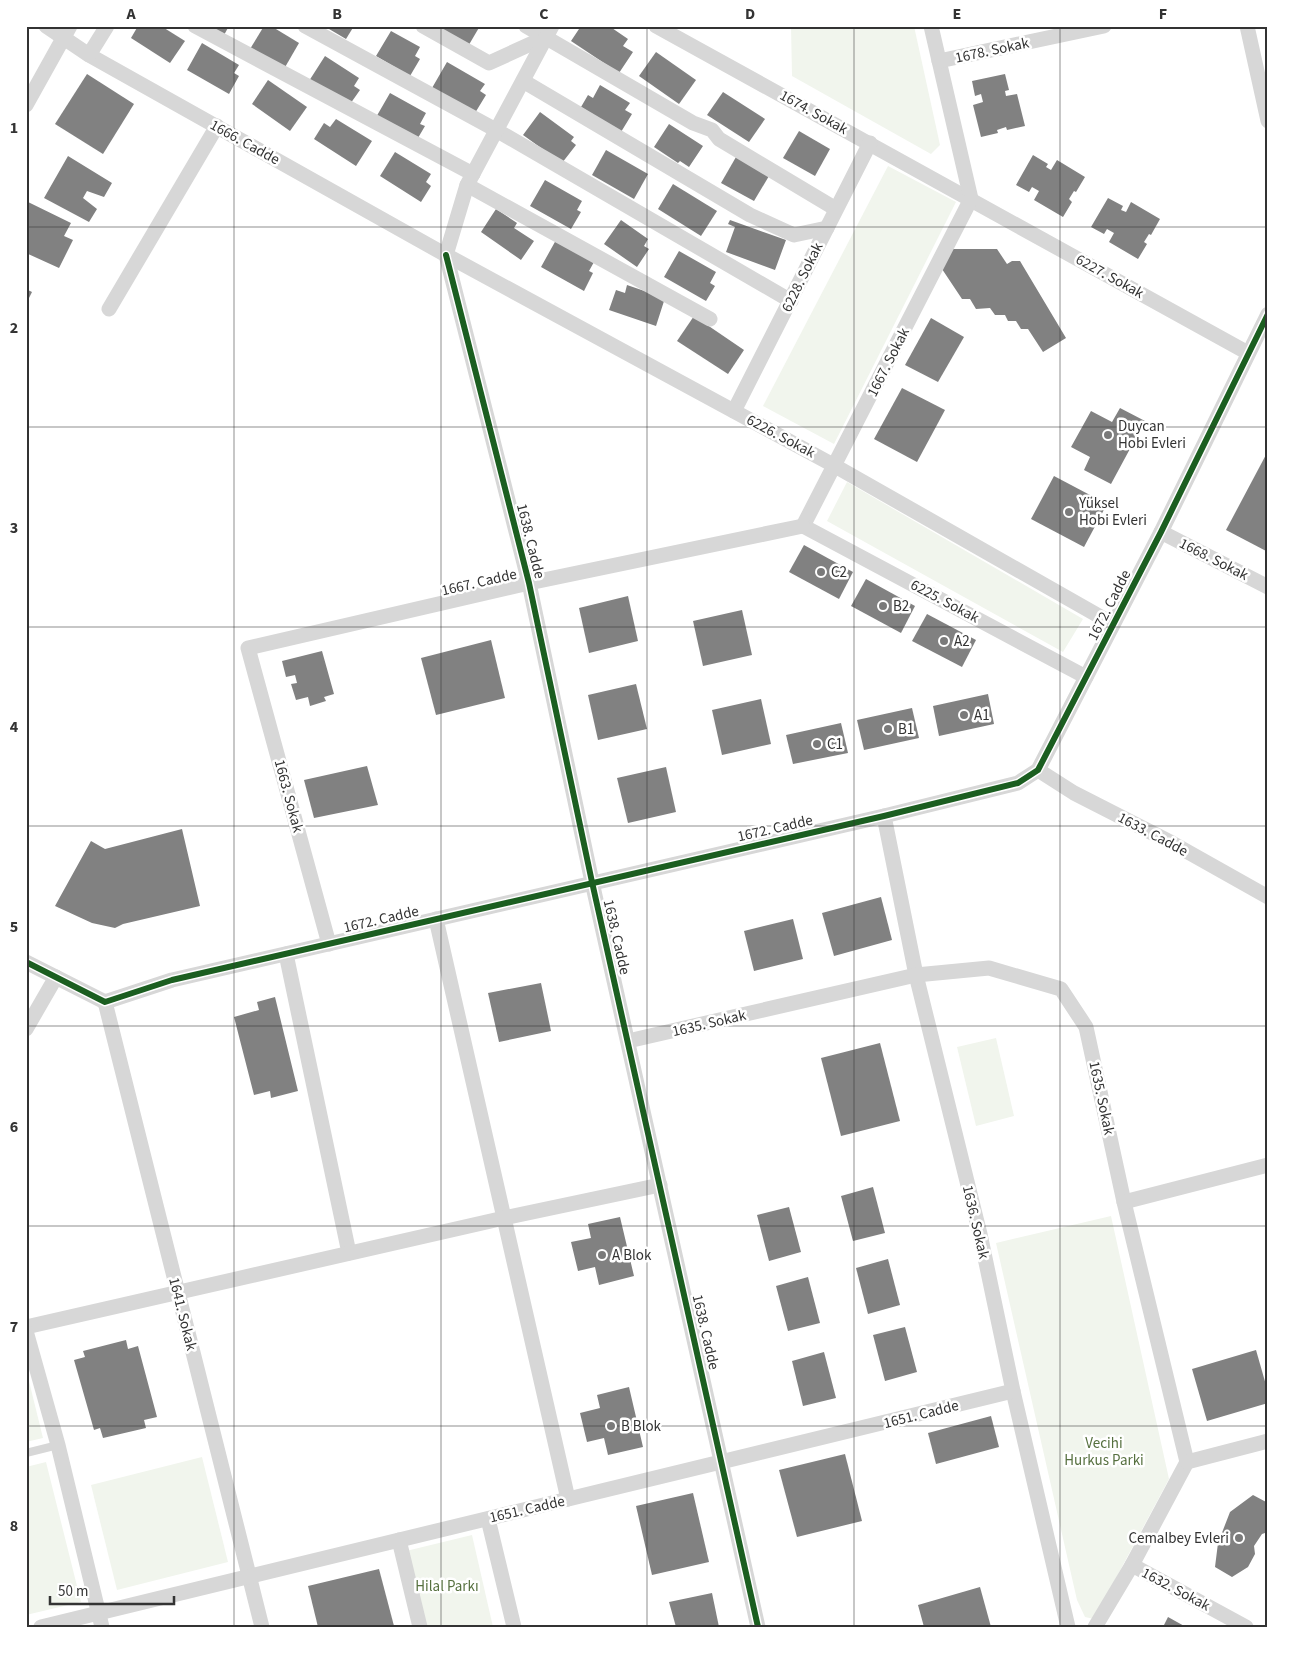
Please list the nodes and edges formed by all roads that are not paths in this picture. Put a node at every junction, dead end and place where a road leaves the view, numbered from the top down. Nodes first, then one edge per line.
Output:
1 (46, 26) edge
2 (107, 26) edge
3 (194, 26) edge
4 (305, 26) edge
5 (423, 26) edge
6 (526, 26) edge
7 (656, 26) edge
8 (931, 26) edge
9 (1104, 26) edge
10 (1247, 26) edge
11 (67, 32) edge
12 (549, 32) edge
13 (89, 55) junction
14 (939, 61) junction
15 (523, 81) junction
16 (26, 105) edge
17 (1268, 121) edge
18 (217, 126) junction
19 (496, 130) junction
20 (870, 143) junction
21 (470, 180) junction
22 (971, 199) junction
23 (836, 209) junction
24 (827, 228) junction
25 (446, 255) junction
26 (791, 302) junction
27 (109, 309) dead end
28 (1268, 314) edge
29 (710, 319) dead end
30 (1248, 353) junction
31 (734, 411) junction
32 (835, 466) junction
33 (804, 526) junction
34 (1161, 532) junction
35 (529, 583) junction
36 (1268, 586) edge
37 (1113, 624) junction
38 (248, 648) joint
39 (1086, 677) junction
40 (1038, 770) junction
41 (884, 816) junction
42 (592, 882) junction
43 (1268, 897) edge
44 (436, 919) junction
45 (329, 944) junction
46 (286, 954) junction
47 (26, 962) edge
48 (916, 975) junction
49 (56, 977) junction
50 (105, 1002) junction
51 (26, 1029) edge
52 (628, 1041) junction
53 (1268, 1165) edge
54 (660, 1185) junction
55 (1124, 1202) junction
56 (504, 1218) junction
57 (349, 1253) junction
58 (177, 1292) junction
59 (26, 1329) edge
60 (1013, 1391) junction
61 (1268, 1441) edge
62 (58, 1445) junction
63 (26, 1453) edge
64 (1187, 1462) junction
65 (722, 1463) junction
66 (568, 1499) junction
67 (488, 1519) junction
68 (399, 1540) junction
69 (1132, 1565) junction
70 (250, 1575) junction
71 (100, 1620) edge
72 (41, 1627) edge
73 (262, 1627) edge
74 (420, 1627) edge
75 (514, 1627) edge
76 (758, 1627) edge
77 (1068, 1627) edge
78 (1096, 1627) edge
79 (1246, 1627) edge

1 - 11 street, 1666. Cadde
2 - 13 street
3 - 21 street
4 - 19 street
5 - 12 street
6 - 12 street
7 - 20 street, 1674. Sokak
8 - 14 street
9 - 14 street, 1678. Sokak
10 - 17 street
11 - 13 street, 1666. Cadde
11 - 16 street
12 - 15 street
12 - 23 street
13 - 18 street, 1666. Cadde
14 - 22 street
15 - 19 street
15 - 24 street
18 - 25 street, 1666. Cadde
18 - 27 street
19 - 21 street
19 - 26 street
20 - 22 street, 1674. Sokak
20 - 23 street, 6228. Sokak
21 - 25 street
21 - 29 street
22 - 30 street, 6227. Sokak
22 - 32 street, 1667. Sokak
23 - 24 street, 6228. Sokak
24 - 26 street, 6228. Sokak
25 - 31 street, 6226. Sokak
25 - 35 street, 1638. Cadde
26 - 31 street, 6228. Sokak
28 - 30 street, 1672. Cadde
30 - 34 street, 1672. Cadde
31 - 32 street, 6226. Sokak
32 - 33 street, 1667. Sokak
32 - 37 street, 6226. Sokak
33 - 35 street, 1667. Cadde
33 - 39 street, 6225. Sokak
34 - 36 street, 1668. Sokak
34 - 37 street, 1672. Cadde
35 - 38 street, 1667. Cadde
35 - 42 street, 1638. Cadde
37 - 39 street, 1672. Cadde
38 - 45 street, 1663. Sokak
39 - 40 street, 1672. Cadde
40 - 41 street, 1672. Cadde
40 - 43 street, 1633. Cadde
41 - 42 street, 1672. Cadde
41 - 48 street, 1636. Sokak
42 - 44 street, 1672. Cadde
42 - 52 street, 1638. Cadde
44 - 45 street, 1672. Cadde
44 - 56 street
45 - 46 street, 1672. Cadde
46 - 50 street, 1672. Cadde
46 - 57 street
47 - 49 street
48 - 52 street, 1635. Sokak
48 - 55 street, 1635. Sokak
48 - 60 street, 1636. Sokak
49 - 50 street
49 - 51 street
50 - 58 street, 1641. Sokak
52 - 54 street, 1638. Cadde
53 - 55 street
54 - 56 street
54 - 65 street, 1638. Cadde
55 - 64 street, 1635. Sokak
56 - 57 street
56 - 66 street
57 - 58 street
58 - 59 street
58 - 70 street, 1641. Sokak
59 - 62 street
60 - 65 street, 1651. Cadde
60 - 77 street, 1636. Sokak
61 - 64 street
62 - 63 lane
62 - 71 street
64 - 69 street
65 - 66 street, 1651. Cadde
65 - 76 street, 1638. Cadde
66 - 67 street, 1651. Cadde
67 - 68 street, 1651. Cadde
67 - 75 street
68 - 70 street, 1651. Cadde
68 - 74 street
69 - 78 street
69 - 79 street, 1632. Sokak
70 - 71 street, 1651. Cadde
70 - 73 street, 1641. Sokak
71 - 72 street, 1651. Cadde

